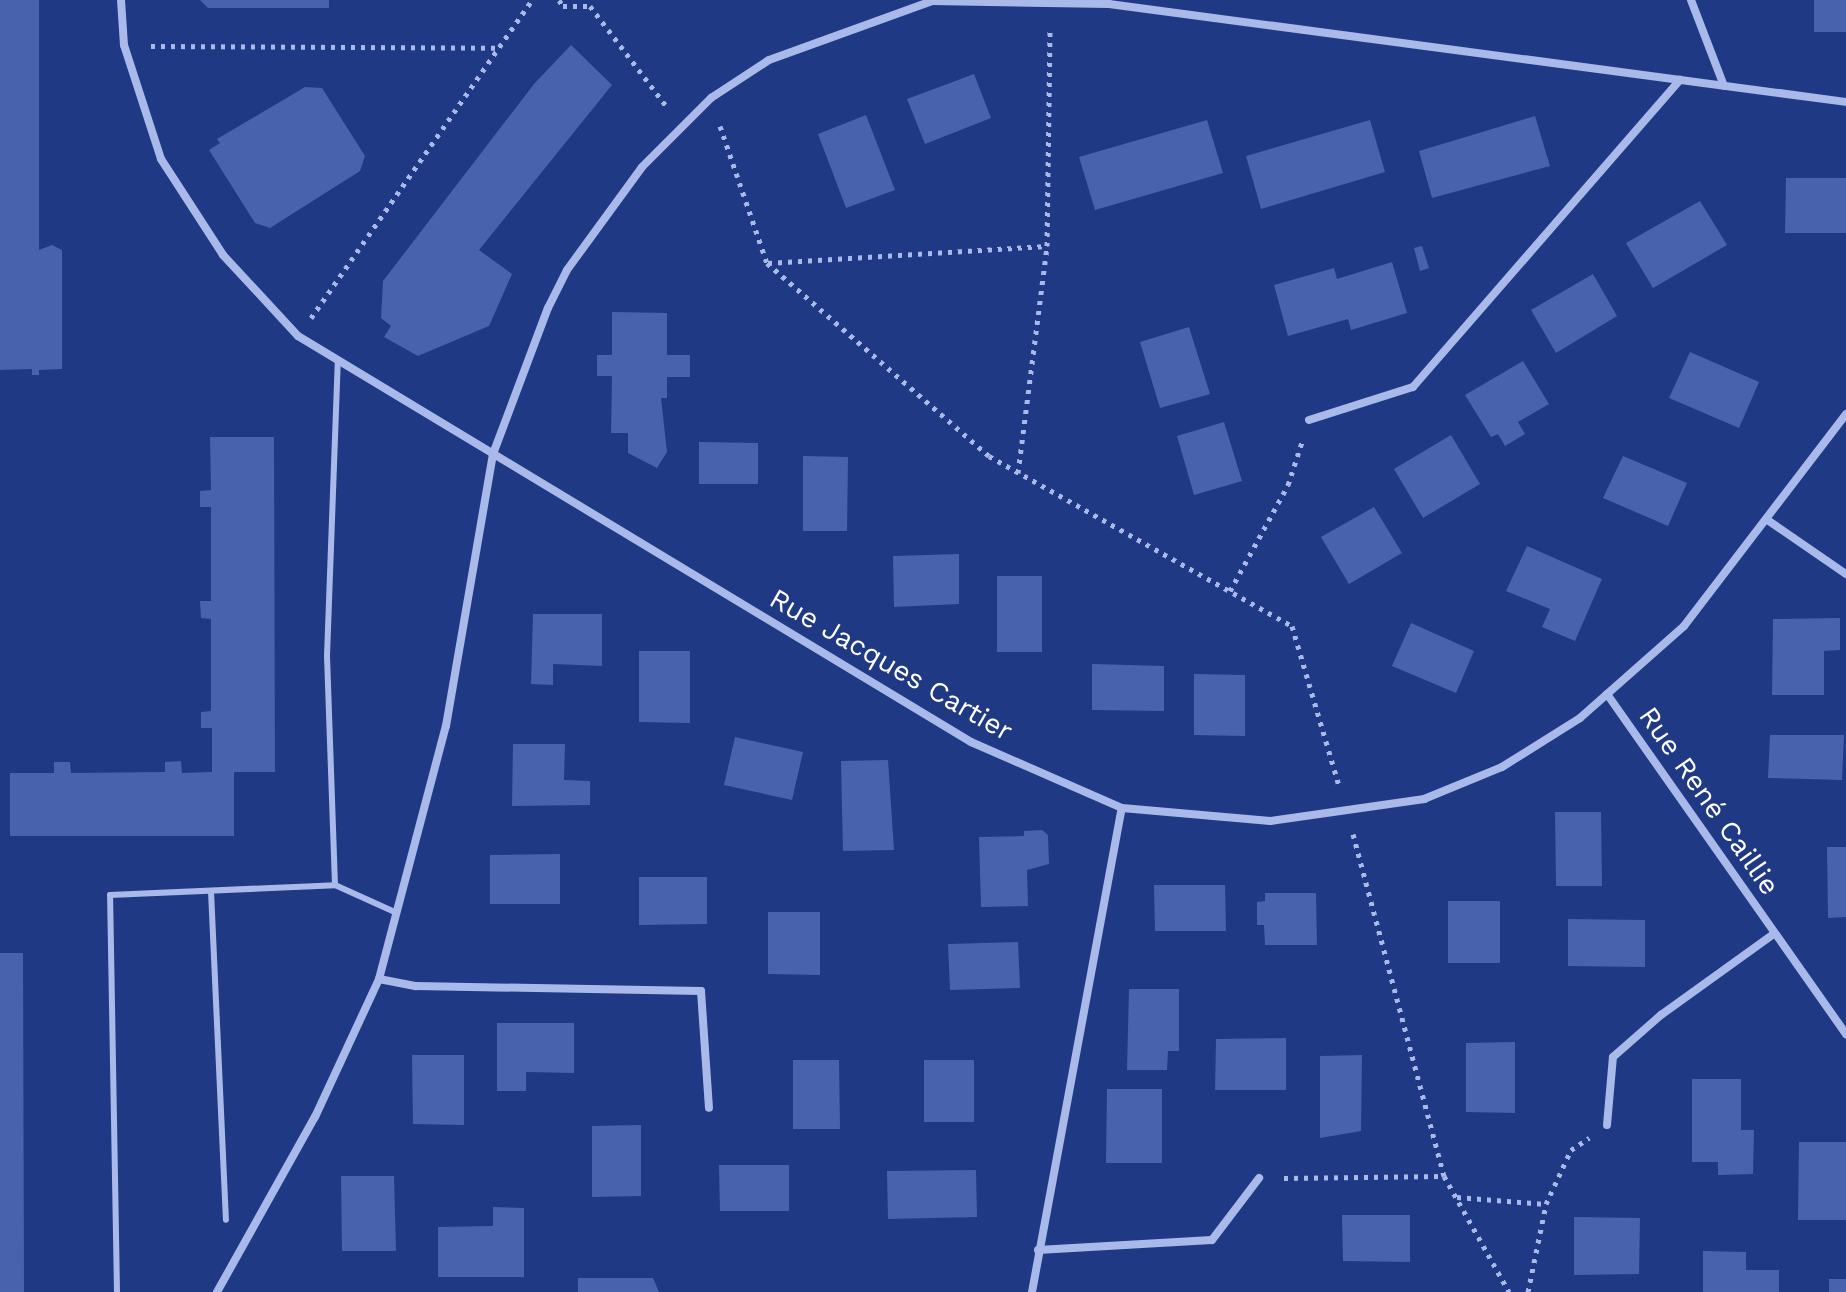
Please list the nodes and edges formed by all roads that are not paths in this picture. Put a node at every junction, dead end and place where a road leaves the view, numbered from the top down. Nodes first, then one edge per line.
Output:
1 (121, 0) edge
2 (1691, 0) edge
3 (1050, 1) edge
4 (1680, 80) junction
5 (1724, 86) junction
6 (1846, 102) edge
7 (338, 361) junction
8 (1846, 414) edge
9 (1309, 420) road end
10 (493, 454) junction
11 (1766, 519) junction
12 (1846, 574) edge
13 (1607, 694) junction
14 (1122, 808) junction
15 (335, 885) junction
16 (211, 891) junction
17 (397, 913) junction
18 (1775, 933) junction
19 (379, 979) junction
20 (1846, 1034) edge
21 (709, 1108) dead end
22 (1607, 1125) road end
23 (1259, 1178) road end
24 (226, 1220) dead end
25 (1038, 1250) junction
26 (117, 1292) edge
27 (217, 1292) edge
28 (1032, 1292) edge

1 - 7 street, Rue Jacques Cartier
2 - 5 street
3 - 4 street
3 - 10 street
4 - 5 street
4 - 9 street
5 - 6 street
7 - 10 street, Rue Jacques Cartier
7 - 15 lane
8 - 11 street, Rue Jacques Cartier
10 - 14 street, Rue Jacques Cartier
10 - 17 street
11 - 12 street
11 - 13 street, Rue Jacques Cartier
13 - 14 street, Rue Jacques Cartier
13 - 18 street, Rue René Caillie
14 - 25 street
15 - 16 lane
15 - 17 lane
16 - 24 lane
16 - 26 lane
17 - 19 street
18 - 20 street, Rue René Caillie
18 - 22 street, Rue René Caillie
19 - 21 street
19 - 27 street
23 - 25 street
25 - 28 street

